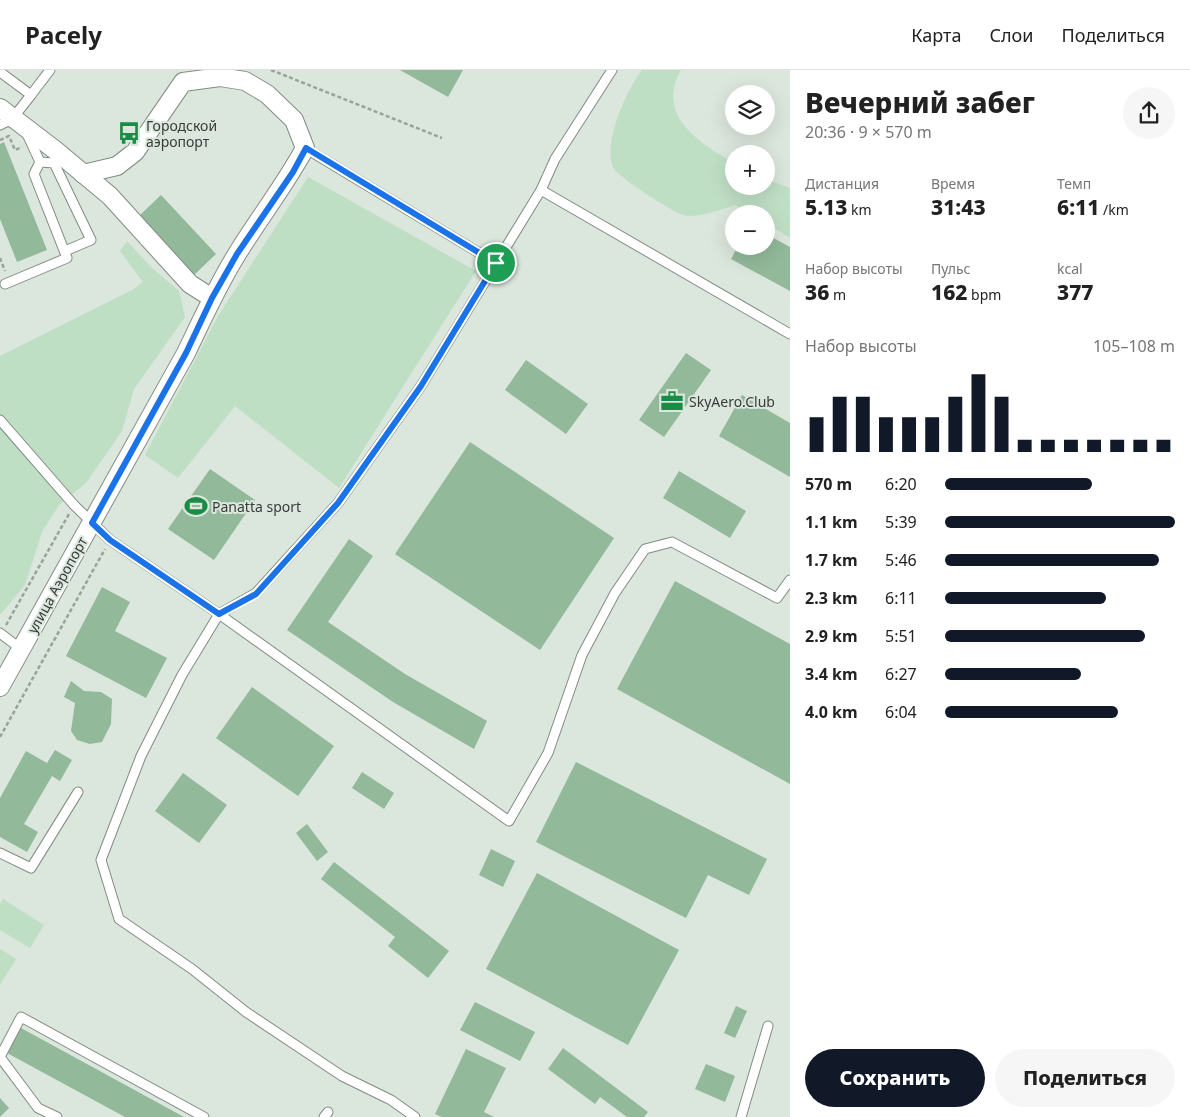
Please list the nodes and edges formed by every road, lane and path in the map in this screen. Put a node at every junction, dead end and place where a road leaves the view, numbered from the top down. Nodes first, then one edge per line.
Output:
1 (50, 70) edge
2 (271, 70) edge
3 (612, 70) edge
4 (0, 72) edge
5 (30, 95) junction
6 (4, 117) edge
7 (442, 138) dead end
8 (0, 140) edge
9 (24, 146) dead end
10 (306, 148) junction
11 (40, 162) junction
12 (83, 174) junction
13 (541, 190) junction
14 (64, 251) junction
15 (0, 258) edge
16 (496, 263) junction
17 (6, 272) dead end
18 (4, 284) dead end
19 (212, 298) junction
20 (790, 334) edge
21 (0, 420) edge
22 (74, 505) junction
23 (92, 523) junction
24 (110, 540) junction
25 (790, 580) edge
26 (219, 614) junction
27 (0, 633) edge
28 (21, 649) junction
29 (0, 687) edge
30 (0, 737) edge
31 (78, 792) dead end
32 (0, 853) edge
33 (768, 1026) dead end
34 (0, 1057) edge
35 (57, 1117) edge
36 (204, 1117) edge
37 (415, 1117) edge
38 (742, 1117) edge

1 - 5 lane
2 - 7 path
3 - 13 lane
4 - 5 lane
5 - 6 lane
6 - 11 lane
6 - 12 street
8 - 9 path
10 - 12 street
10 - 16 lane
10 - 19 street, улица Аэропорт
11 - 14 lane
11 - 14 lane
12 - 19 street
13 - 16 lane
13 - 20 lane
14 - 18 lane
15 - 17 path
16 - 26 lane
19 - 23 street, улица Аэропорт
21 - 22 lane
22 - 23 lane
22 - 27 path
23 - 24 lane
23 - 28 street, улица Аэропорт
24 - 26 lane
24 - 30 path
25 - 26 lane
26 - 37 lane
27 - 28 lane
28 - 29 street, улица Аэропорт
31 - 32 lane
33 - 38 lane
34 - 35 lane
34 - 36 lane

